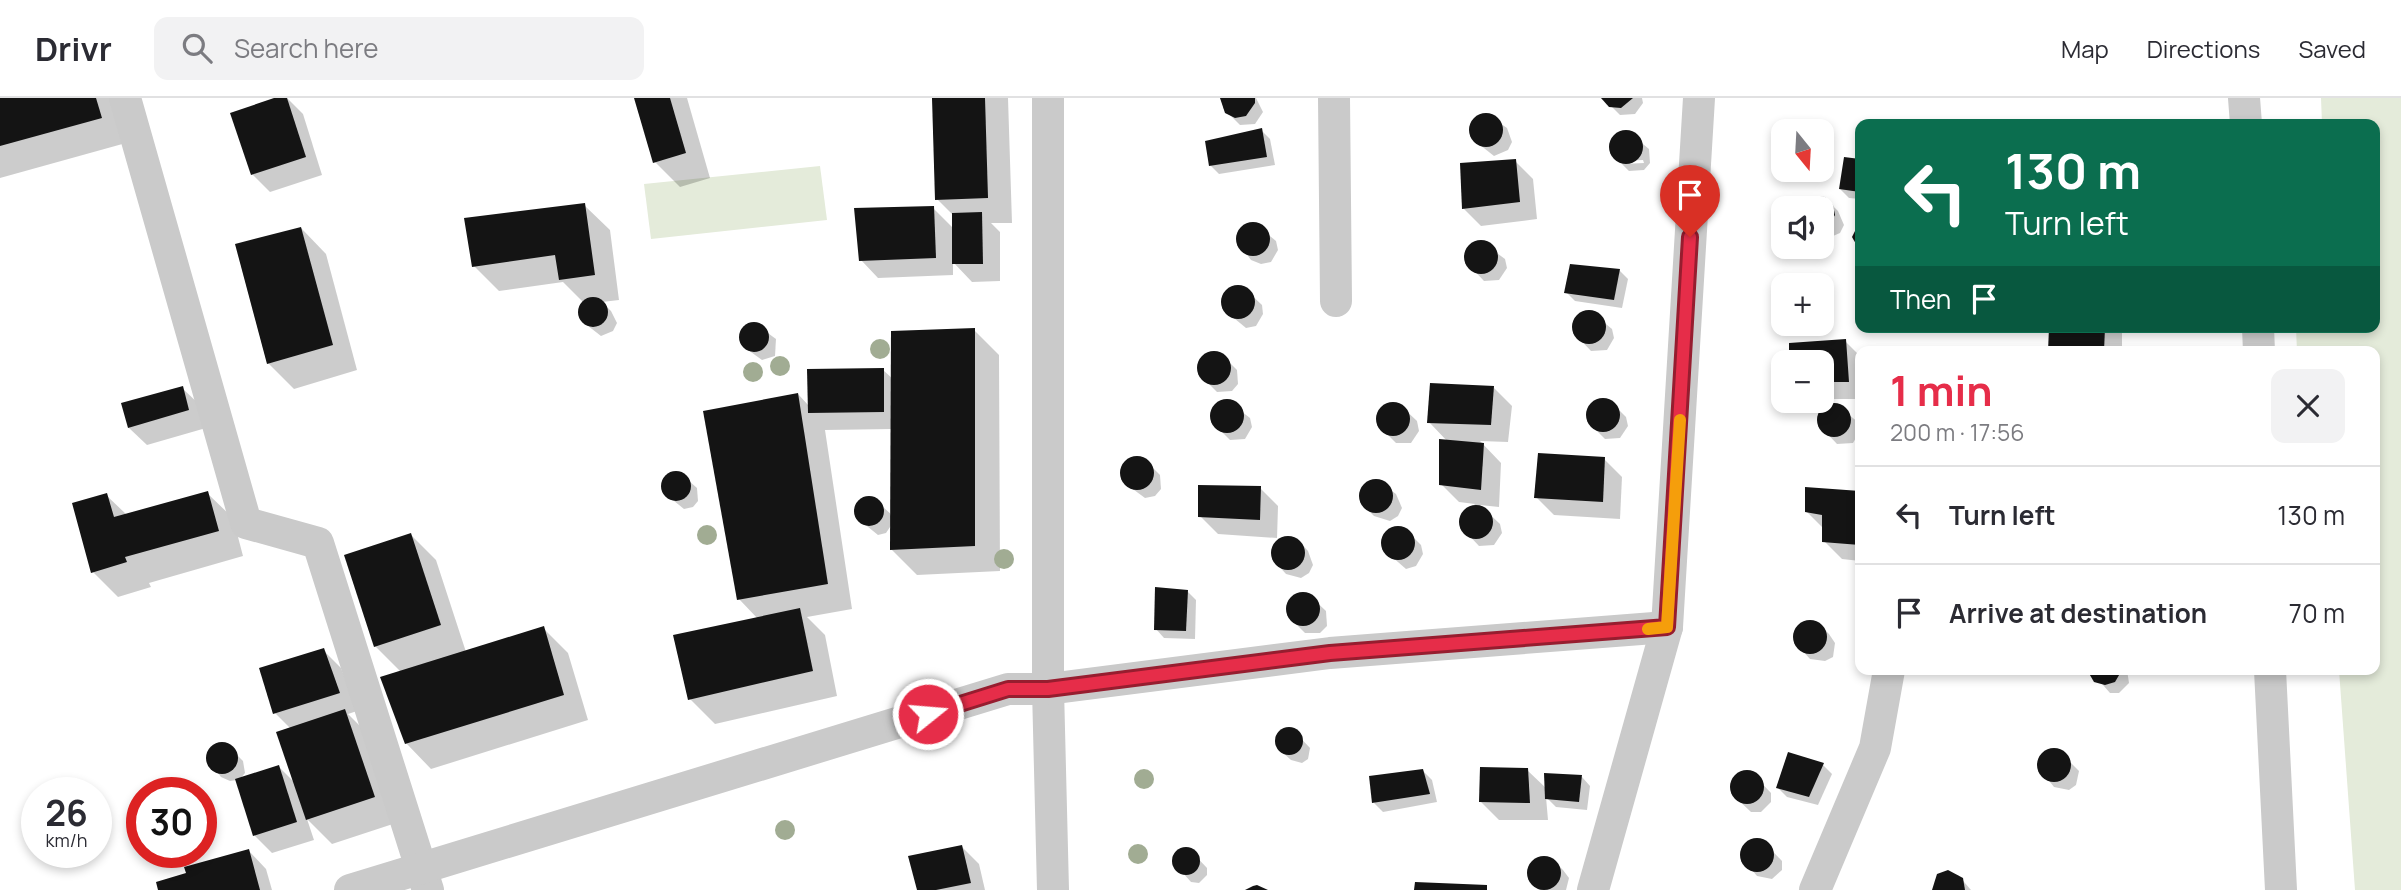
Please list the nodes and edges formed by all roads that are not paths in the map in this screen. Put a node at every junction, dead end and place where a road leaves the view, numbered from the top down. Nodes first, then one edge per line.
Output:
1 (125, 98) edge
2 (1048, 98) edge
3 (1334, 98) edge
4 (1699, 98) edge
5 (2244, 98) edge
6 (2246, 119) edge
7 (1336, 302) dead end
8 (1667, 627) junction
9 (1888, 675) edge
10 (2270, 675) edge
11 (1048, 689) junction
12 (426, 879) edge
13 (351, 890) edge
14 (1053, 890) edge
15 (1593, 890) edge
16 (1815, 890) edge
17 (2281, 890) edge

1 - 12 street
2 - 11 street
3 - 7 street
4 - 8 street
5 - 6 street
8 - 11 street
8 - 15 street
9 - 16 street
10 - 17 street
11 - 12 street
11 - 14 street
12 - 13 street

